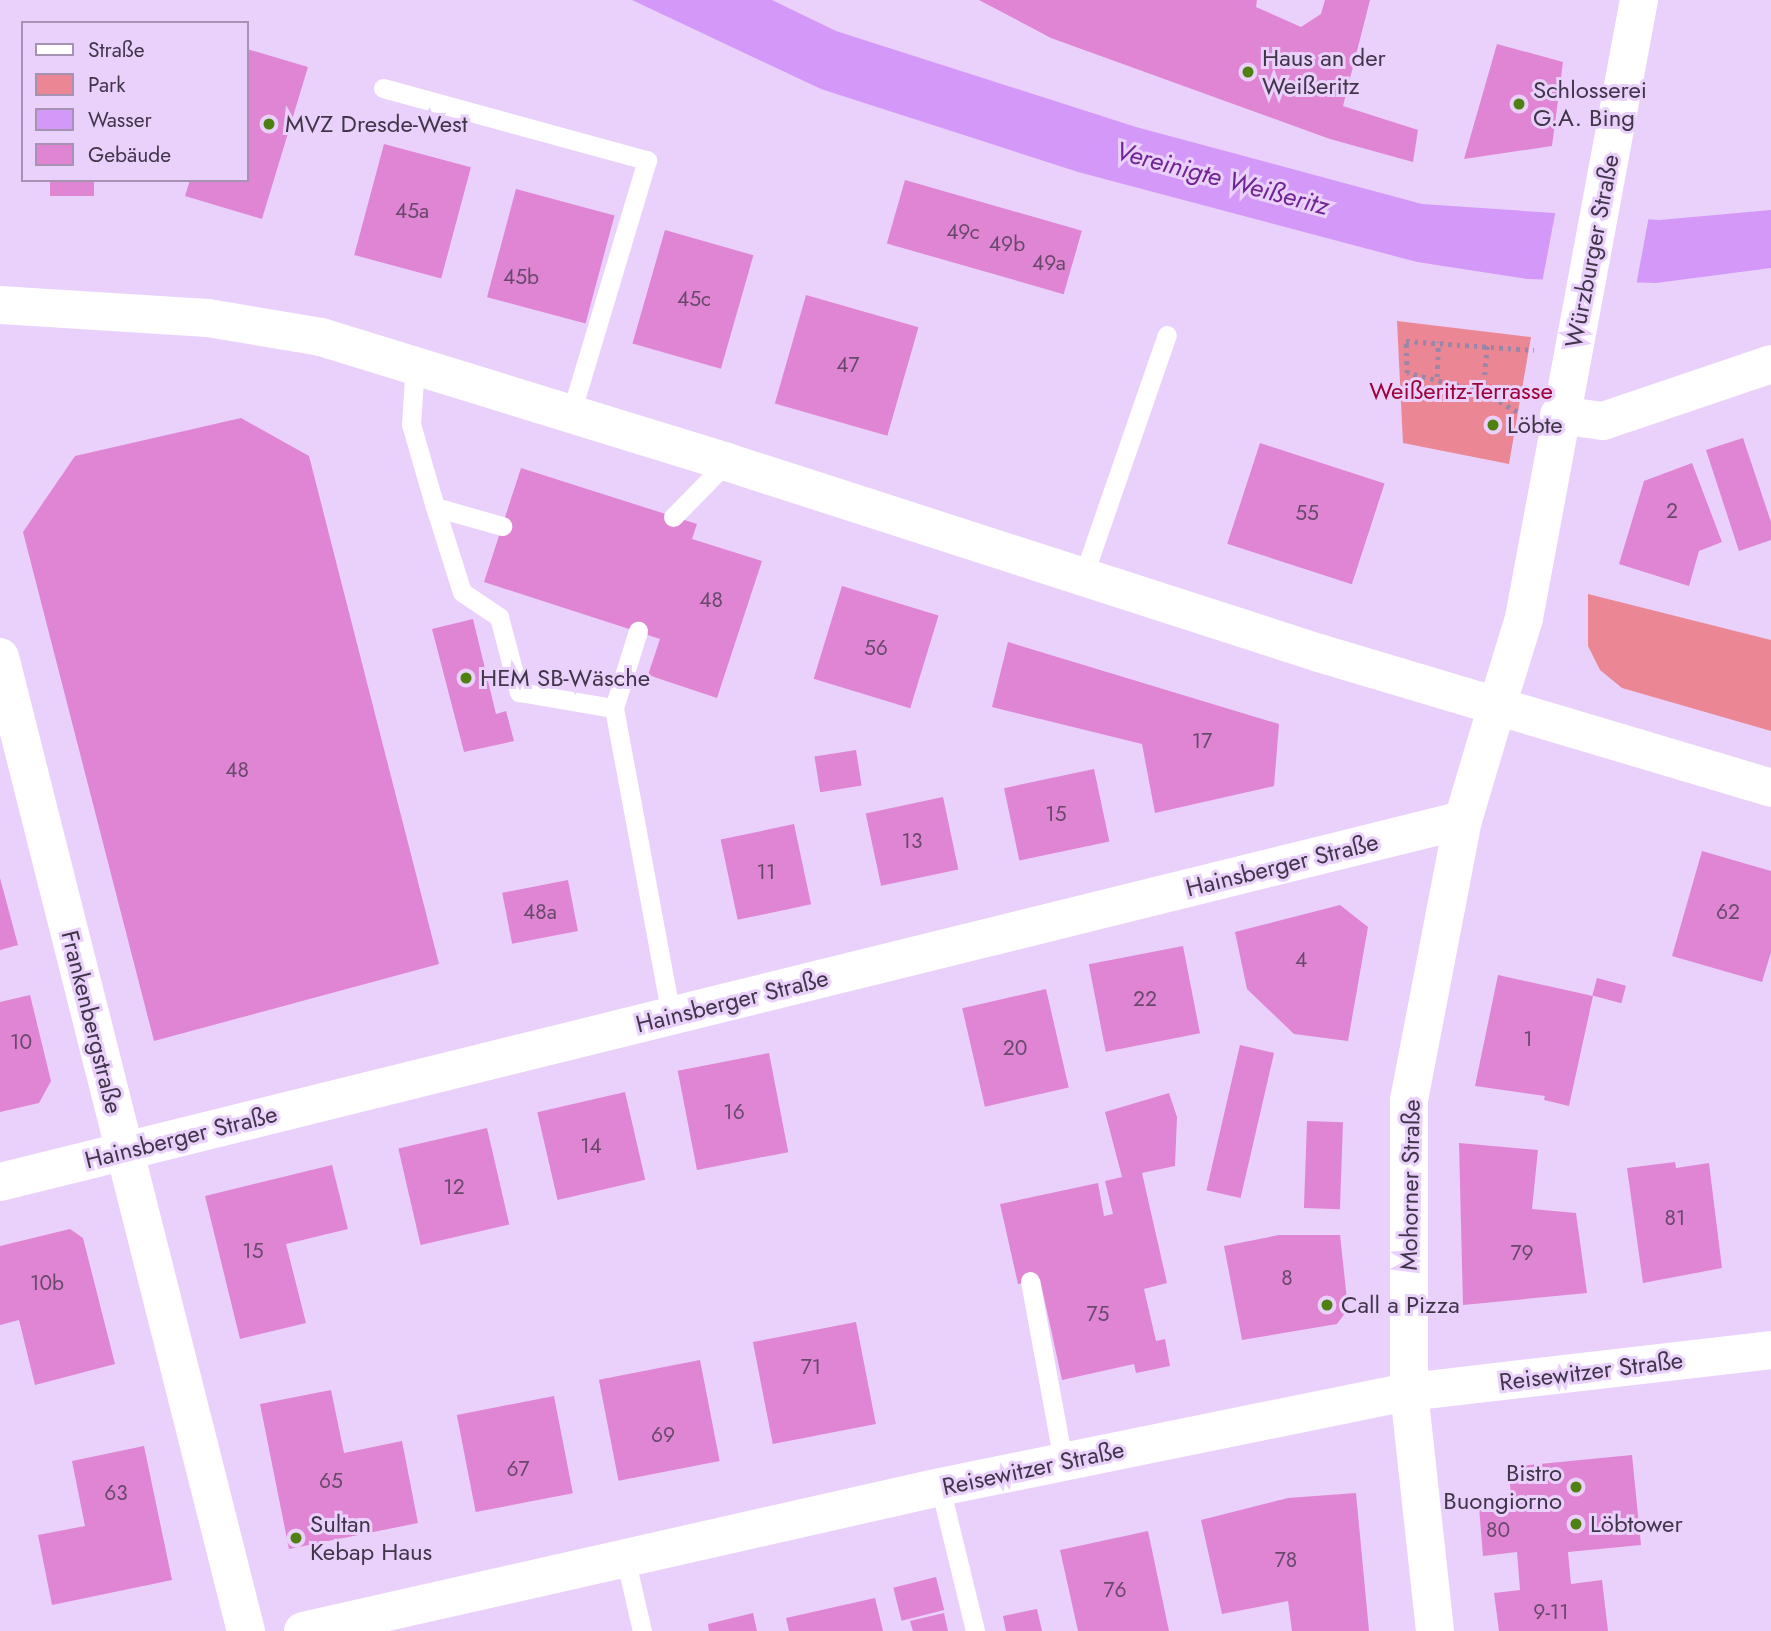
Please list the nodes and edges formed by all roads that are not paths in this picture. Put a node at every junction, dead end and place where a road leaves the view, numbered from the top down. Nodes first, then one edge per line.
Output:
1 (1640, 0) edge
2 (383, 88) dead end
3 (0, 305) edge
4 (1167, 335) dead end
5 (415, 364) junction
6 (1771, 364) edge
7 (572, 413) junction
8 (1544, 416) junction
9 (727, 462) junction
10 (435, 507) junction
11 (674, 517) dead end
12 (502, 526) dead end
13 (1083, 577) junction
14 (638, 631) dead end
15 (0, 657) edge
16 (1497, 706) junction
17 (614, 708) junction
18 (1771, 788) edge
19 (1463, 820) junction
20 (671, 1016) junction
21 (125, 1151) junction
22 (0, 1182) edge
23 (1030, 1281) dead end
24 (1771, 1350) edge
25 (1409, 1392) junction
26 (1063, 1461) junction
27 (940, 1487) junction
28 (625, 1557) junction
29 (246, 1631) edge
30 (303, 1631) edge
31 (642, 1631) edge
32 (975, 1631) edge
33 (1435, 1631) edge

1 - 8 street, Würzburger Straße
2 - 7 lane
3 - 5 street
4 - 13 lane
5 - 7 street
5 - 10 lane
6 - 8 street
7 - 9 street
8 - 16 street, Würzburger Straße
9 - 11 lane
9 - 13 street
10 - 12 lane
10 - 17 lane
13 - 16 street
14 - 17 lane
15 - 21 street, Frankenbergstraße
16 - 18 street
16 - 19 street, Mohorner Straße
17 - 20 lane
19 - 20 street, Hainsberger Straße
19 - 25 street, Mohorner Straße
20 - 21 street, Hainsberger Straße
21 - 22 street, Hainsberger Straße
21 - 29 street, Frankenbergstraße
23 - 26 lane
24 - 25 street, Reisewitzer Straße
25 - 26 street, Reisewitzer Straße
25 - 33 street, Mohorner Straße
26 - 27 street, Reisewitzer Straße
27 - 28 street, Reisewitzer Straße
27 - 32 lane
28 - 30 street, Reisewitzer Straße
28 - 31 lane

